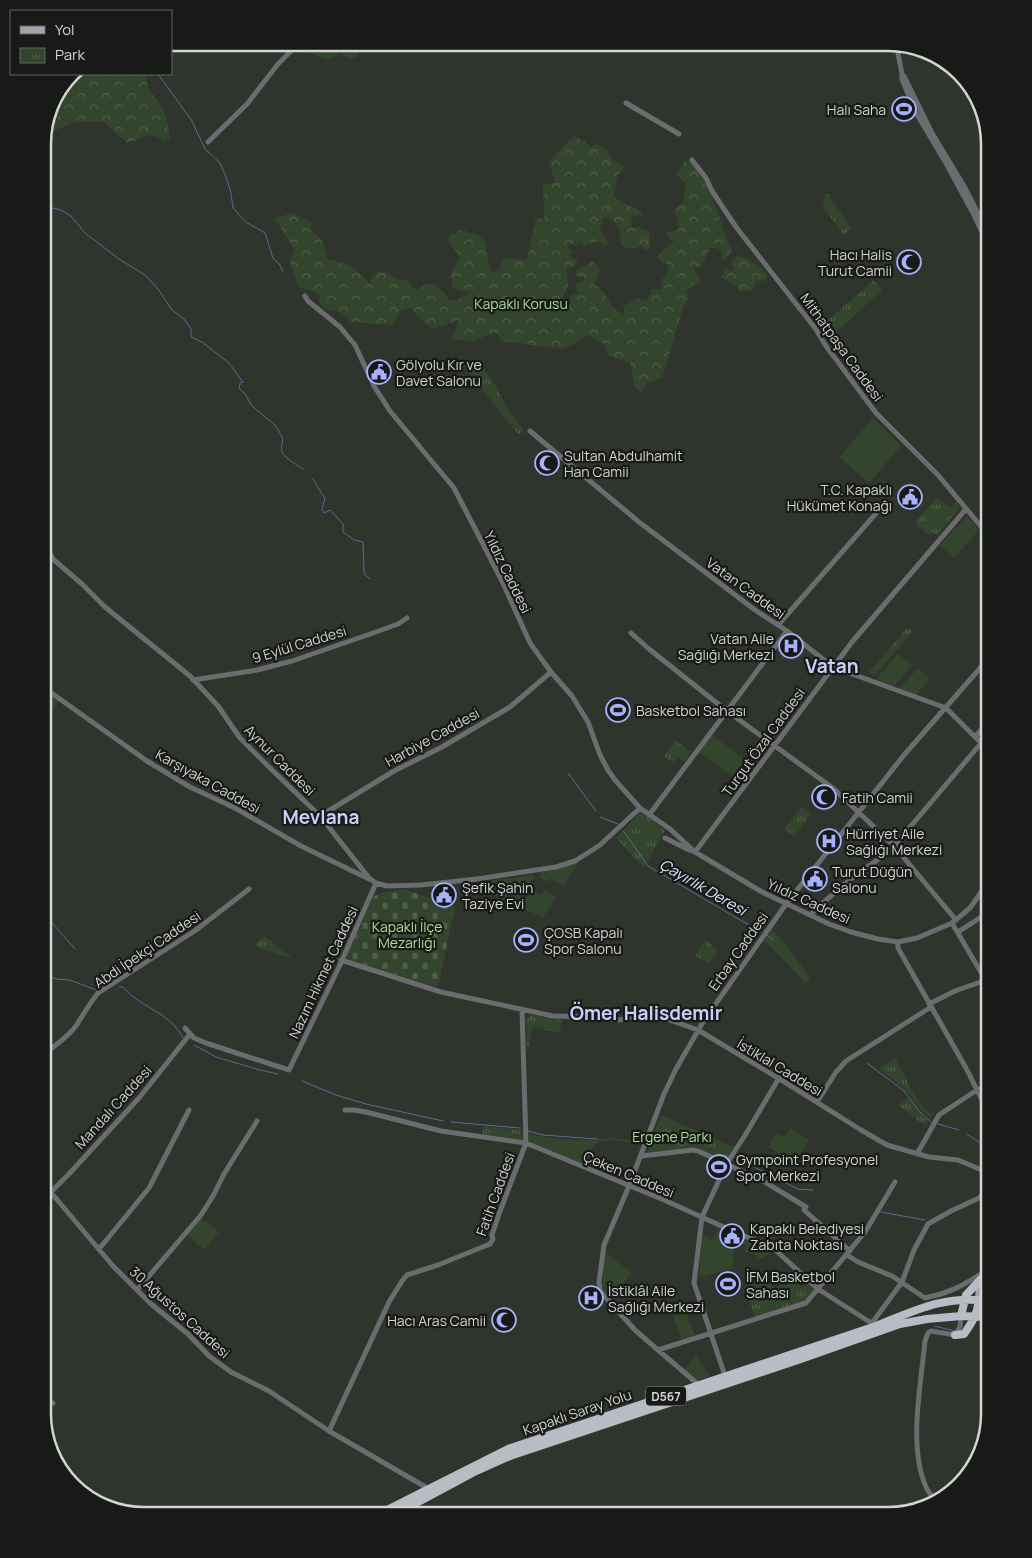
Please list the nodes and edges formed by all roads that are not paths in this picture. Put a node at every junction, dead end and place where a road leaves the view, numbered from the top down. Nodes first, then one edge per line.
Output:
1 (290, 51) edge
2 (898, 52) edge
3 (902, 74) junction
4 (626, 103) dead end
5 (679, 134) dead end
6 (208, 142) dead end
7 (692, 160) dead end
8 (981, 218) edge
9 (981, 229) edge
10 (305, 296) dead end
11 (530, 431) dead end
12 (886, 502) dead end
13 (966, 509) junction
14 (981, 526) edge
15 (51, 556) edge
16 (407, 618) dead end
17 (778, 625) junction
18 (786, 631) junction
19 (631, 632) dead end
20 (833, 667) junction
21 (981, 668) edge
22 (551, 672) junction
23 (193, 680) junction
24 (51, 694) edge
25 (946, 708) junction
26 (728, 711) junction
27 (981, 731) edge
28 (976, 737) junction
29 (981, 741) edge
30 (981, 743) edge
31 (775, 746) junction
32 (640, 808) junction
33 (859, 812) junction
34 (649, 814) junction
35 (320, 816) junction
36 (664, 838) dead end
37 (894, 846) junction
38 (695, 852) junction
39 (370, 879) junction
40 (376, 883) junction
41 (249, 889) dead end
42 (981, 893) edge
43 (786, 904) junction
44 (810, 915) junction
45 (981, 918) edge
46 (954, 922) junction
47 (958, 932) junction
48 (898, 942) junction
49 (341, 960) junction
50 (981, 970) edge
51 (981, 984) edge
52 (930, 1006) junction
53 (522, 1010) junction
54 (184, 1028) dead end
55 (698, 1030) junction
56 (190, 1034) junction
57 (51, 1047) edge
58 (779, 1078) junction
59 (981, 1088) edge
60 (977, 1090) junction
61 (981, 1098) edge
62 (817, 1102) junction
63 (189, 1110) dead end
64 (345, 1110) dead end
65 (257, 1121) dead end
66 (526, 1143) junction
67 (917, 1154) junction
68 (641, 1156) junction
69 (728, 1161) junction
70 (981, 1169) edge
71 (895, 1182) dead end
72 (629, 1186) junction
73 (51, 1191) edge
74 (51, 1193) edge
75 (981, 1196) edge
76 (702, 1217) junction
77 (99, 1249) junction
78 (848, 1253) junction
79 (981, 1274) edge
80 (981, 1279) edge
81 (981, 1280) edge
82 (902, 1282) junction
83 (818, 1289) junction
84 (137, 1290) junction
85 (964, 1299) junction
86 (978, 1300) junction
87 (981, 1300) edge
88 (961, 1316) junction
89 (974, 1316) junction
90 (981, 1316) edge
91 (874, 1324) junction
92 (711, 1333) junction
93 (955, 1336) junction
94 (658, 1350) junction
95 (725, 1376) junction
96 (699, 1385) junction
97 (329, 1431) junction
98 (429, 1489) junction
99 (931, 1496) edge
100 (392, 1507) edge
101 (409, 1507) edge

1 - 6 street
2 - 3 street
3 - 8 street
3 - 9 street
4 - 5 street
7 - 13 street, Mithatpaşa Caddesi
10 - 22 street, Yıldız Caddesi
11 - 17 street, Vatan Caddesi
12 - 17 street
13 - 14 street, Mithatpaşa Caddesi
13 - 20 street, Turgut Özal Caddesi
15 - 23 street, Aynur Caddesi
16 - 23 street, 9 Eylül Caddesi
17 - 18 street, Vatan Caddesi
18 - 20 street, Vatan Caddesi
18 - 26 street
19 - 26 street
20 - 25 street, Vatan Caddesi
20 - 31 street, Turgut Özal Caddesi
21 - 25 street, Erbay Caddesi
22 - 32 street, Yıldız Caddesi
22 - 35 street, Harbiye Caddesi
23 - 35 street, Aynur Caddesi
24 - 39 street, Karşıyaka Caddesi
25 - 28 street, Vatan Caddesi
25 - 33 street, Erbay Caddesi
26 - 31 street
26 - 34 street
27 - 28 street
28 - 29 street, Vatan Caddesi
30 - 37 street
31 - 33 street
31 - 38 street, Turgut Özal Caddesi
32 - 34 street, Yıldız Caddesi
32 - 40 street, Aynur Caddesi
33 - 37 street
33 - 43 street, Erbay Caddesi
34 - 38 street, Yıldız Caddesi
35 - 39 street, Aynur Caddesi
36 - 38 street, Yıldız Caddesi
37 - 44 street
37 - 46 street
38 - 43 street, Yıldız Caddesi
39 - 40 street, Aynur Caddesi
40 - 49 street, Nazım Hikmet Caddesi
41 - 57 street, Abdi İpekçi Caddesi
42 - 46 street, Yıldız Caddesi
43 - 44 street, Yıldız Caddesi
43 - 55 street, Erbay Caddesi
44 - 48 street, Yıldız Caddesi
45 - 47 street
46 - 47 street
46 - 48 street, Yıldız Caddesi
47 - 50 street
48 - 52 street
49 - 53 street, İstiklal Caddesi
49 - 56 street, Nazım Hikmet Caddesi
51 - 52 street
52 - 60 street
52 - 62 street
53 - 55 street, İstiklal Caddesi
53 - 66 street, Fatih Caddesi
54 - 56 street
55 - 58 street, İstiklal Caddesi
55 - 68 street, Erbay Caddesi
56 - 73 street, Mandalı Caddesi
58 - 62 street, İstiklal Caddesi
58 - 69 street
59 - 60 street
60 - 61 street
60 - 67 street
62 - 67 street, İstiklal Caddesi
63 - 77 street
64 - 66 street, Çeken Caddesi
65 - 84 street
66 - 72 street, Çeken Caddesi
66 - 97 street, Fatih Caddesi
67 - 70 street, İstiklal Caddesi
68 - 69 street
68 - 72 street, Erbay Caddesi
69 - 76 street
69 - 78 street
71 - 78 street
72 - 76 street, Çeken Caddesi
72 - 94 street, Erbay Caddesi
74 - 77 street, 30 Ağustos Caddesi
75 - 82 street
76 - 83 street, Çeken Caddesi
76 - 92 street
77 - 84 street, 30 Ağustos Caddesi
78 - 82 street
78 - 83 street
79 - 82 street
80 - 85 highway
81 - 86 main road
82 - 91 street
83 - 91 street, Çeken Caddesi
83 - 92 street
84 - 97 street, 30 Ağustos Caddesi
85 - 86 highway, D567
85 - 88 highway
85 - 91 highway, Kapaklı Saray Yolu / D567
86 - 87 highway, D567
86 - 89 highway
88 - 89 highway, D567
88 - 93 street
88 - 101 highway, Kapaklı Saray Yolu / D567
89 - 90 highway, D567
89 - 93 highway
91 - 95 highway, Kapaklı Saray Yolu / D567
92 - 94 street
92 - 95 street
93 - 99 street
94 - 96 street, Erbay Caddesi
95 - 96 highway, Kapaklı Saray Yolu / D567
96 - 98 highway, Kapaklı Saray Yolu / D567
97 - 98 street, 30 Ağustos Caddesi
98 - 100 highway, Kapaklı Saray Yolu / D567

